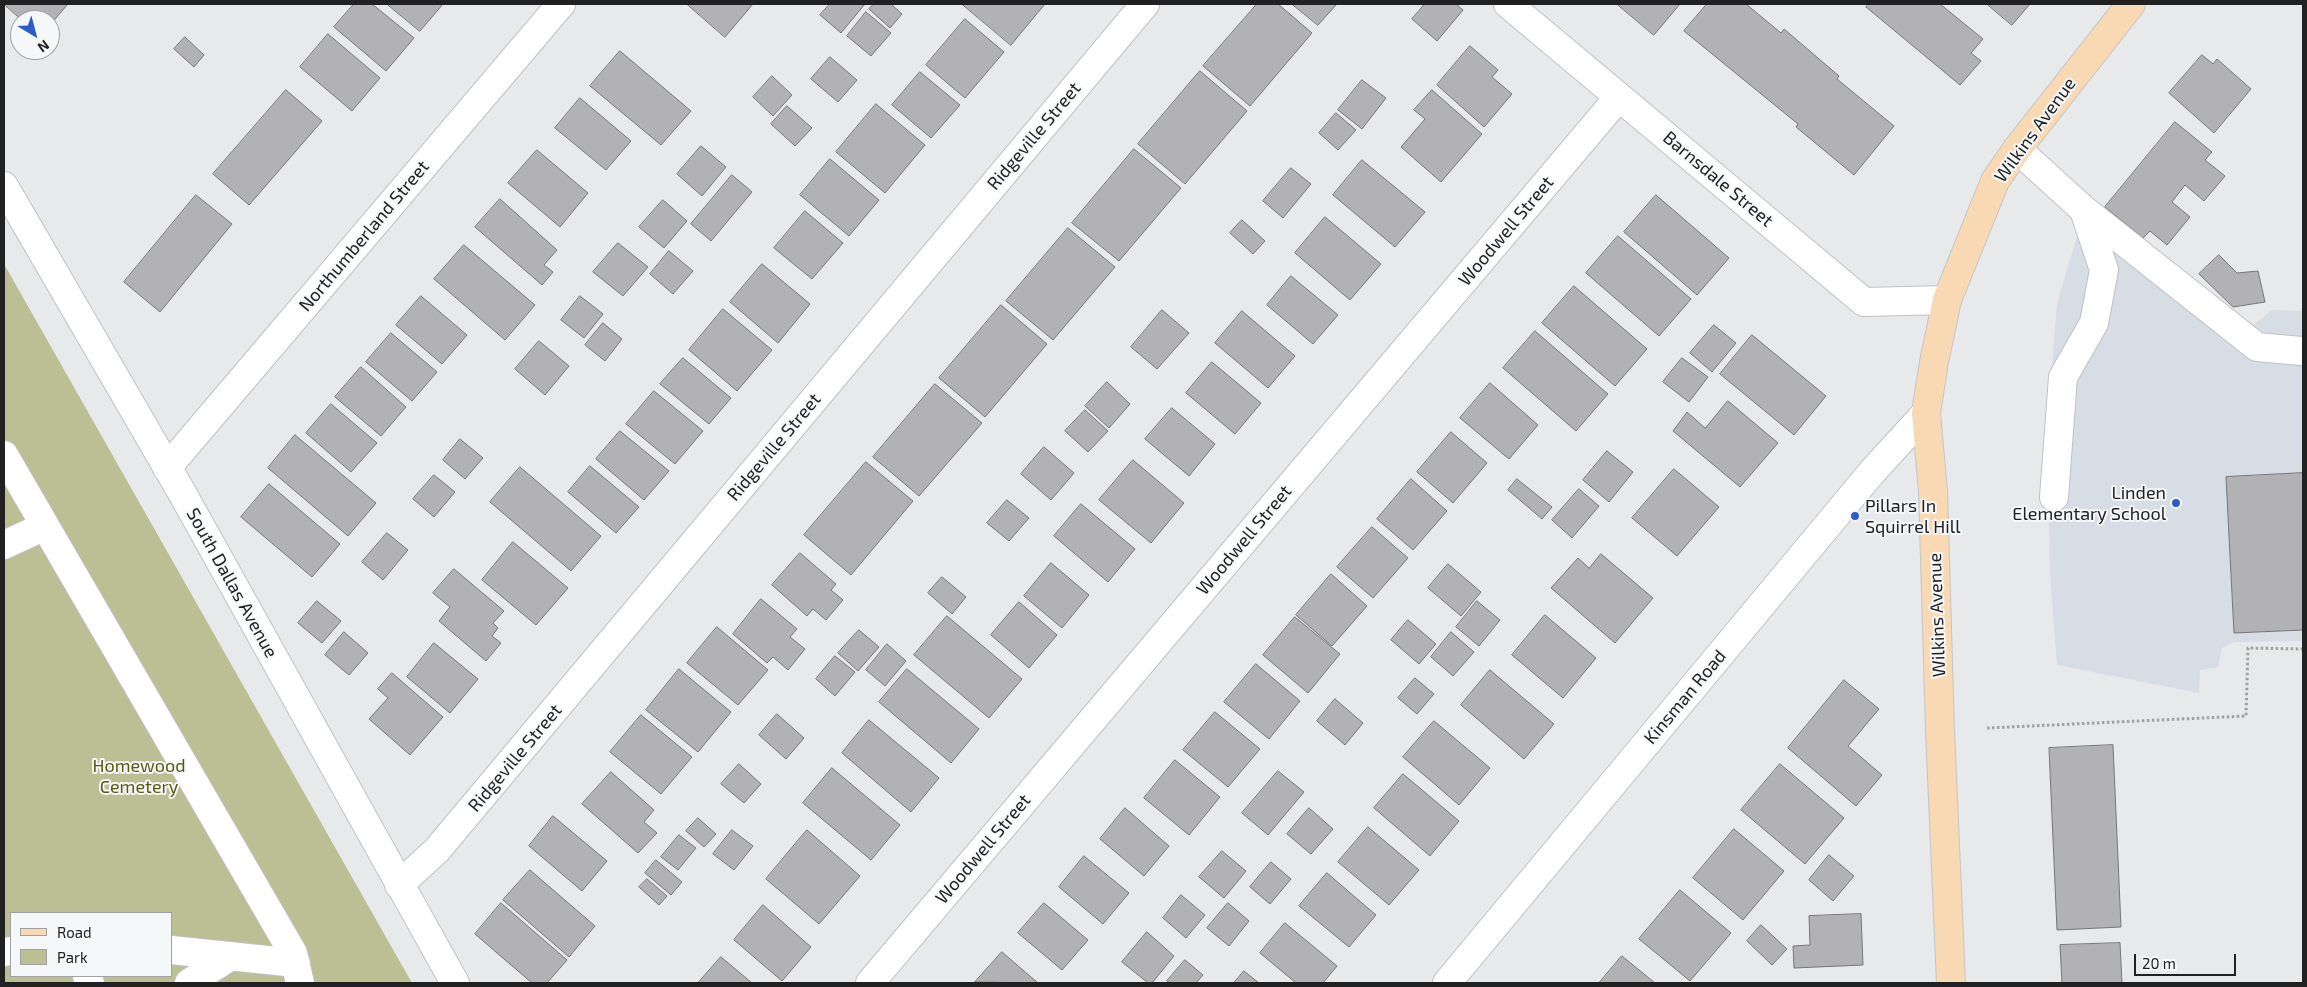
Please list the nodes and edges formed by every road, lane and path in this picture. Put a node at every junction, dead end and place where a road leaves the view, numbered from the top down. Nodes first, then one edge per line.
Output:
1 (561, 4) edge
2 (1145, 4) edge
3 (1508, 4) edge
4 (2131, 4) edge
5 (1619, 97) junction
6 (2017, 149) junction
7 (4, 186) edge
8 (2084, 210) junction
9 (1947, 300) junction
10 (2301, 351) dead end
11 (1926, 413) junction
12 (4, 455) edge
13 (167, 468) junction
14 (2054, 497) dead end
15 (45, 526) junction
16 (4, 545) edge
17 (2303, 649) edge
18 (1987, 728) dead end
19 (399, 885) junction
20 (172, 950) edge
21 (231, 956) junction
22 (298, 973) edge
23 (189, 983) edge
24 (455, 983) edge
25 (870, 983) edge
26 (1447, 983) edge
27 (1951, 983) edge

1 - 13 street, Northumberland Street
2 - 19 street, Ridgeville Street
3 - 5 street, Barnsdale Street
4 - 6 main road, Wilkins Avenue
5 - 9 street, Barnsdale Street
5 - 25 street, Woodwell Street
6 - 8 street
6 - 9 main road, Wilkins Avenue
7 - 13 street, South Dallas Avenue
8 - 10 street
8 - 14 street
9 - 11 main road, Wilkins Avenue
11 - 26 street, Kinsman Road
11 - 27 main road, Wilkins Avenue
12 - 15 street
13 - 19 street, South Dallas Avenue
15 - 16 street
15 - 22 street
17 - 18 path
19 - 24 street, South Dallas Avenue
20 - 21 street
21 - 22 street
21 - 23 street

